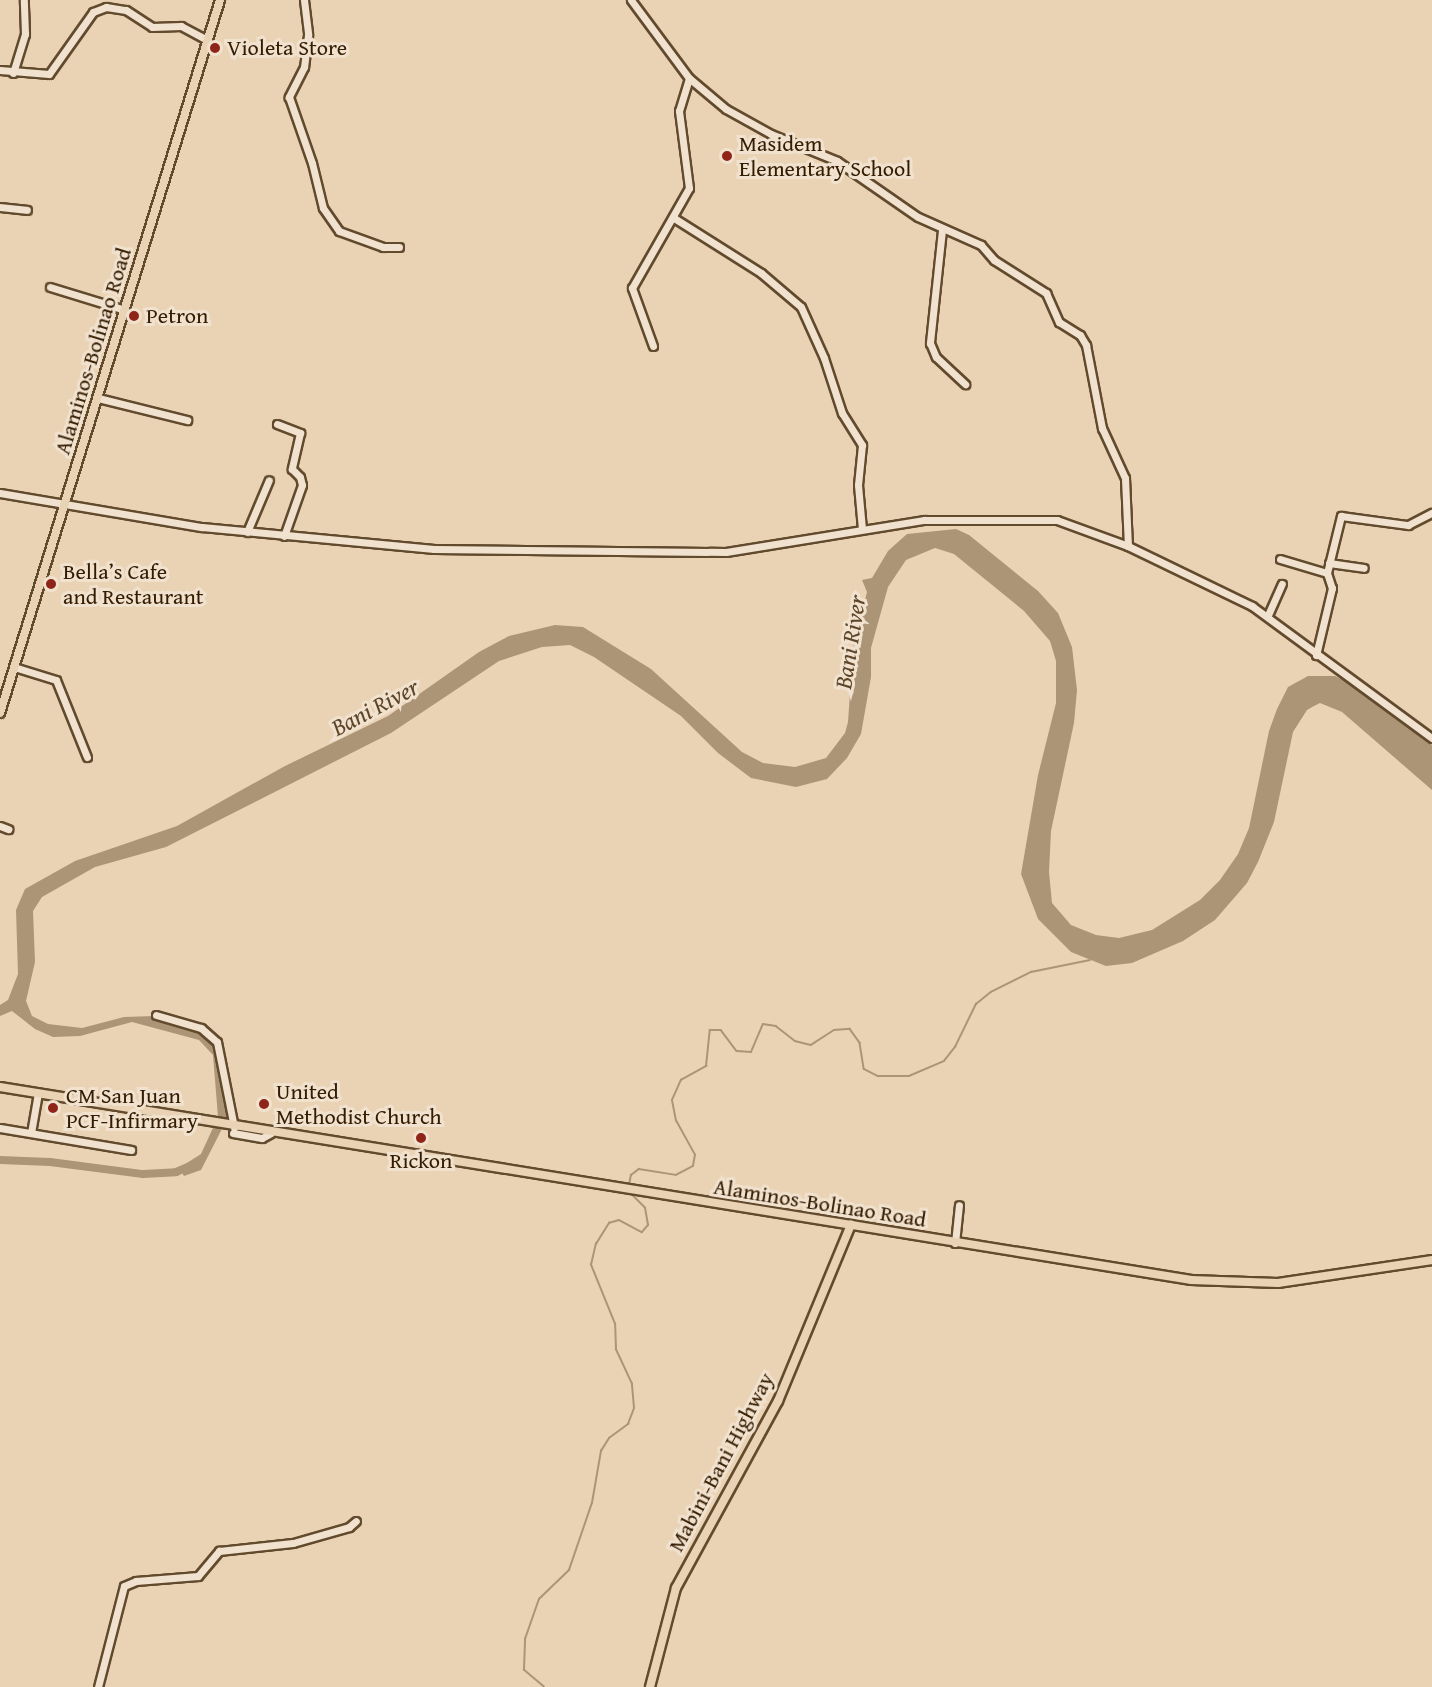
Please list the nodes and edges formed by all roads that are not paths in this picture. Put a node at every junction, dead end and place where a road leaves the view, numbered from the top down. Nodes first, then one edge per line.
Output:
1 (24, 0) edge
2 (220, 0) edge
3 (304, 0) edge
4 (632, 0) edge
5 (207, 40) junction
6 (0, 70) edge
7 (13, 73) junction
8 (688, 78) junction
9 (0, 207) edge
10 (27, 210) dead end
11 (674, 218) junction
12 (942, 230) junction
13 (399, 247) dead end
14 (50, 287) dead end
15 (125, 310) junction
16 (653, 346) dead end
17 (965, 384) dead end
18 (98, 398) junction
19 (187, 420) dead end
20 (278, 424) dead end
21 (269, 480) dead end
22 (0, 493) edge
23 (64, 503) junction
24 (1432, 513) edge
25 (862, 529) junction
26 (247, 532) junction
27 (284, 536) junction
28 (1128, 546) junction
29 (1280, 559) dead end
30 (1329, 563) junction
31 (1364, 568) dead end
32 (1327, 573) junction
33 (1282, 584) dead end
34 (1268, 615) junction
35 (1317, 655) junction
36 (14, 667) junction
37 (0, 713) edge
38 (1432, 738) edge
39 (87, 757) dead end
40 (0, 826) edge
41 (8, 829) dead end
42 (156, 1015) dead end
43 (0, 1087) edge
44 (38, 1093) junction
45 (0, 1128) edge
46 (232, 1129) junction
47 (31, 1133) junction
48 (131, 1150) dead end
49 (959, 1205) dead end
50 (851, 1226) junction
51 (955, 1243) junction
52 (1432, 1260) edge
53 (356, 1521) dead end
54 (98, 1687) edge
55 (650, 1687) edge

1 - 7 street
2 - 5 main road, Alaminos-Bolinao Road
3 - 13 street
4 - 8 street
5 - 7 street
5 - 15 main road, Alaminos-Bolinao Road
6 - 7 street
8 - 11 street
8 - 12 street
9 - 10 street
11 - 16 street
11 - 25 street
12 - 17 street
12 - 28 street
14 - 15 street
15 - 18 main road, Alaminos-Bolinao Road
18 - 19 street
18 - 23 main road, Alaminos-Bolinao Road
20 - 27 street
21 - 26 street
22 - 23 street
23 - 26 street
23 - 36 main road, Alaminos-Bolinao Road
24 - 30 street
25 - 27 street
25 - 28 street
26 - 27 street
28 - 34 street
29 - 32 street
30 - 31 street
30 - 32 street
32 - 35 street
33 - 34 street
34 - 35 street
35 - 38 street
36 - 37 main road, Alaminos-Bolinao Road
36 - 39 street
40 - 41 street
42 - 46 street
43 - 44 main road, Alaminos-Bolinao Road
44 - 46 main road, Alaminos-Bolinao Road
44 - 47 street
45 - 47 street
46 - 50 main road, Alaminos-Bolinao Road
47 - 48 street
49 - 51 street
50 - 51 main road, Alaminos-Bolinao Road
50 - 55 main road, Mabini-Bani Highway
51 - 52 main road, Alaminos-Bolinao Road
53 - 54 street

